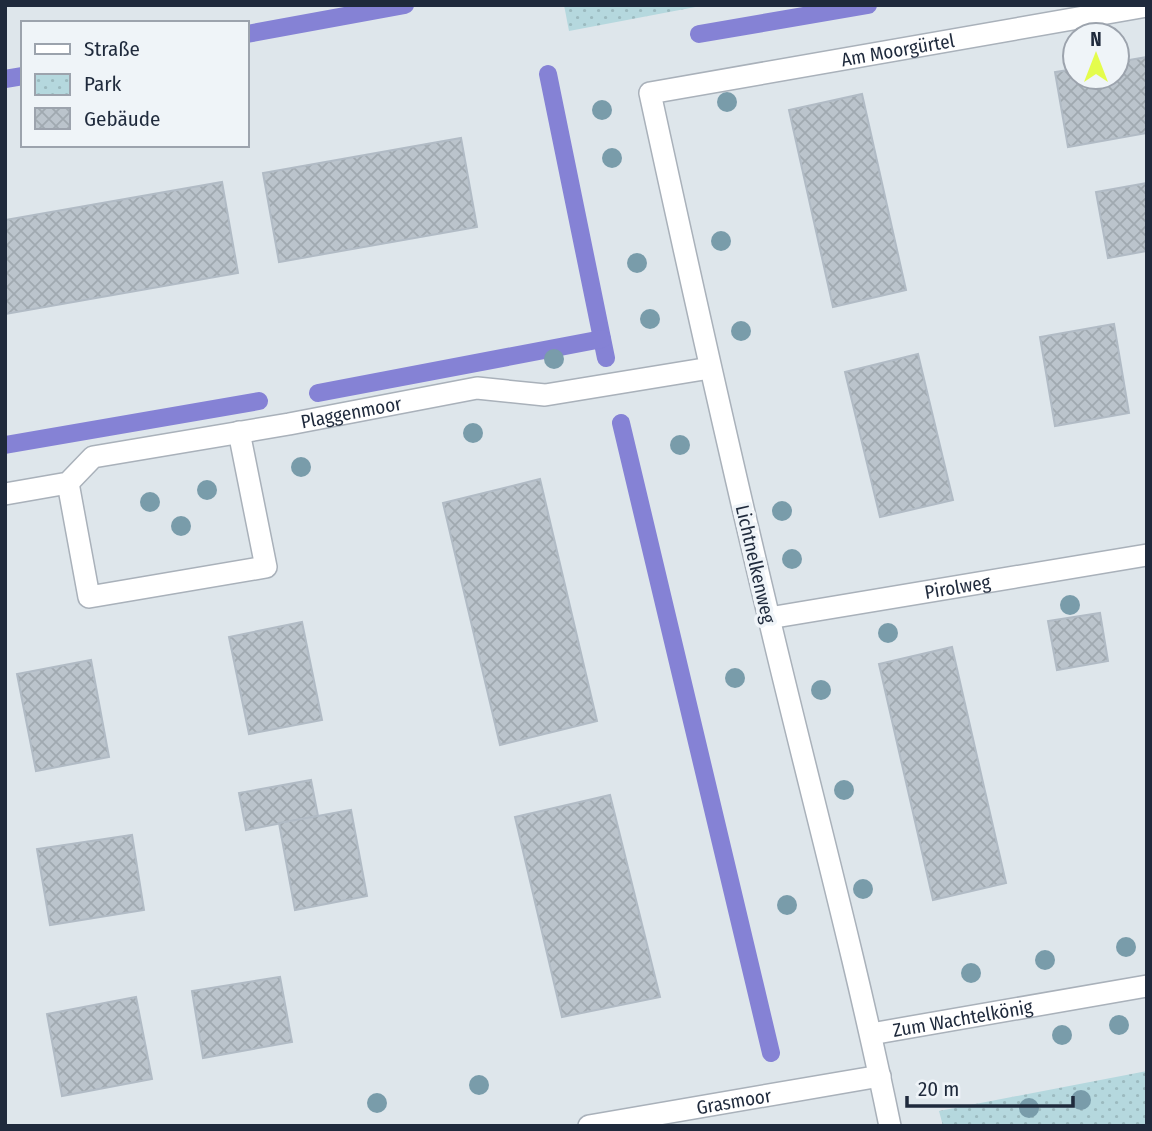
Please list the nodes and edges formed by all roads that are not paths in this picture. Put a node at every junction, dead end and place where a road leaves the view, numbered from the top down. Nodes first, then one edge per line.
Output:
1 (1147, 6) edge
2 (650, 93) joint
3 (710, 368) junction
4 (239, 432) junction
5 (68, 483) junction
6 (5, 494) edge
7 (1147, 555) edge
8 (769, 618) junction
9 (1147, 986) edge
10 (871, 1034) junction
11 (880, 1076) junction
12 (589, 1126) edge
13 (890, 1126) edge

1 - 2 street, Am Moorgürtel
2 - 3 street, Lichtnelkenweg
3 - 4 street, Plaggenmoor
3 - 8 street, Lichtnelkenweg
4 - 5 street, Plaggenmoor
4 - 5 street
5 - 6 street
7 - 8 street, Pirolweg
8 - 10 street, Lichtnelkenweg
9 - 10 street, Zum Wachtelkönig
10 - 11 street, Zum Wachtelkönig
11 - 12 street, Grasmoor
11 - 13 street, Zum Wachtelkönig

